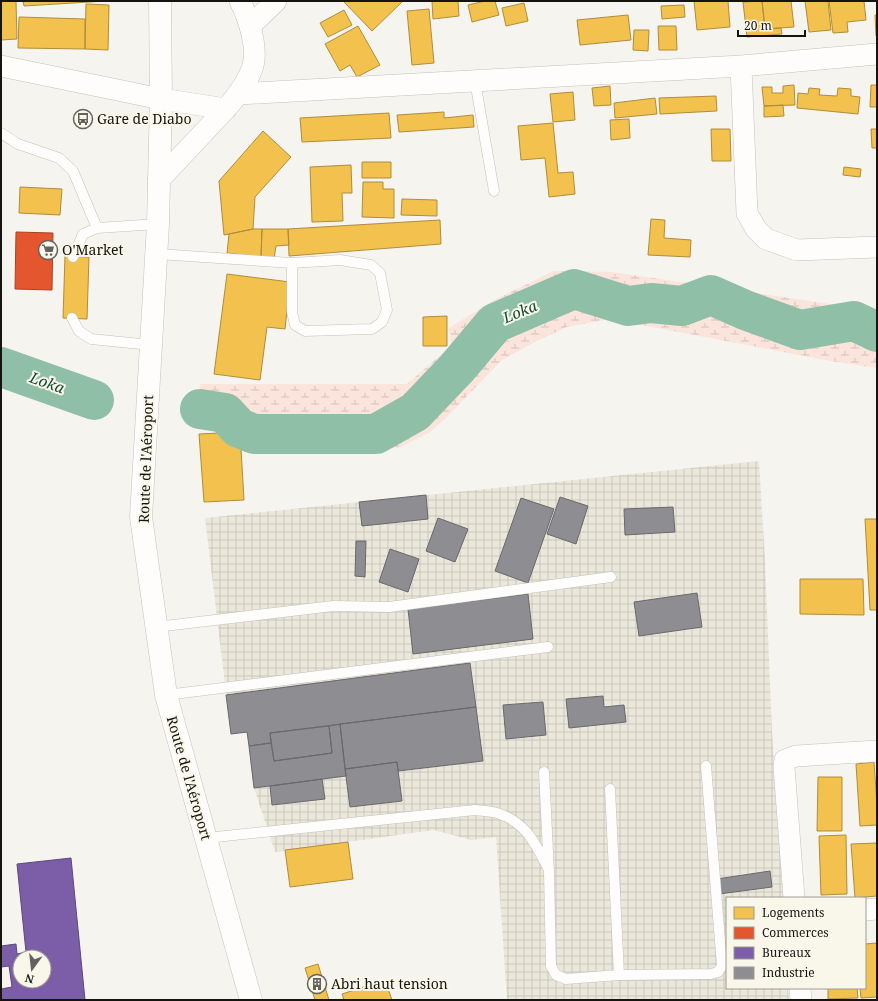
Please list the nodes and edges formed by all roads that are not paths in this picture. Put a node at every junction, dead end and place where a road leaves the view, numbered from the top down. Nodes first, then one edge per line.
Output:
1 (160, 1) edge
2 (240, 1) edge
3 (276, 1) edge
4 (250, 26) junction
5 (877, 54) edge
6 (741, 66) junction
7 (2, 68) edge
8 (475, 81) junction
9 (161, 99) junction
10 (232, 101) junction
11 (1, 133) edge
12 (158, 180) junction
13 (494, 191) dead end
14 (158, 224) junction
15 (97, 228) junction
16 (877, 247) edge
17 (157, 254) junction
18 (73, 257) dead end
19 (292, 262) junction
20 (72, 318) dead end
21 (151, 346) junction
22 (610, 577) dead end
23 (156, 627) junction
24 (548, 647) dead end
25 (166, 695) junction
26 (877, 751) edge
27 (706, 766) dead end
28 (544, 772) dead end
29 (610, 788) dead end
30 (206, 838) junction
31 (549, 872) junction
32 (794, 897) edge
33 (877, 909) edge
34 (866, 910) edge
35 (619, 975) junction
36 (800, 989) edge
37 (251, 1000) edge
38 (801, 1000) edge

1 - 9 main road, Route de l'Aéroport
2 - 4 street
3 - 4 street
4 - 10 street
5 - 6 street
6 - 8 street
6 - 16 street
7 - 9 street
8 - 10 street
8 - 13 lane
9 - 10 street
9 - 12 main road, Route de l'Aéroport
10 - 12 street
11 - 15 lane
12 - 14 main road, Route de l'Aéroport
14 - 15 lane
14 - 17 main road, Route de l'Aéroport
15 - 18 lane
17 - 19 lane
17 - 21 main road, Route de l'Aéroport
19 - 19 lane
20 - 21 lane
21 - 23 main road, Route de l'Aéroport
22 - 23 lane
23 - 25 main road, Route de l'Aéroport
24 - 25 lane
25 - 30 main road, Route de l'Aéroport
26 - 32 street
27 - 35 lane
28 - 31 lane
29 - 35 lane
30 - 31 lane
30 - 37 main road, Route de l'Aéroport
31 - 35 lane
33 - 34 street
36 - 38 street

